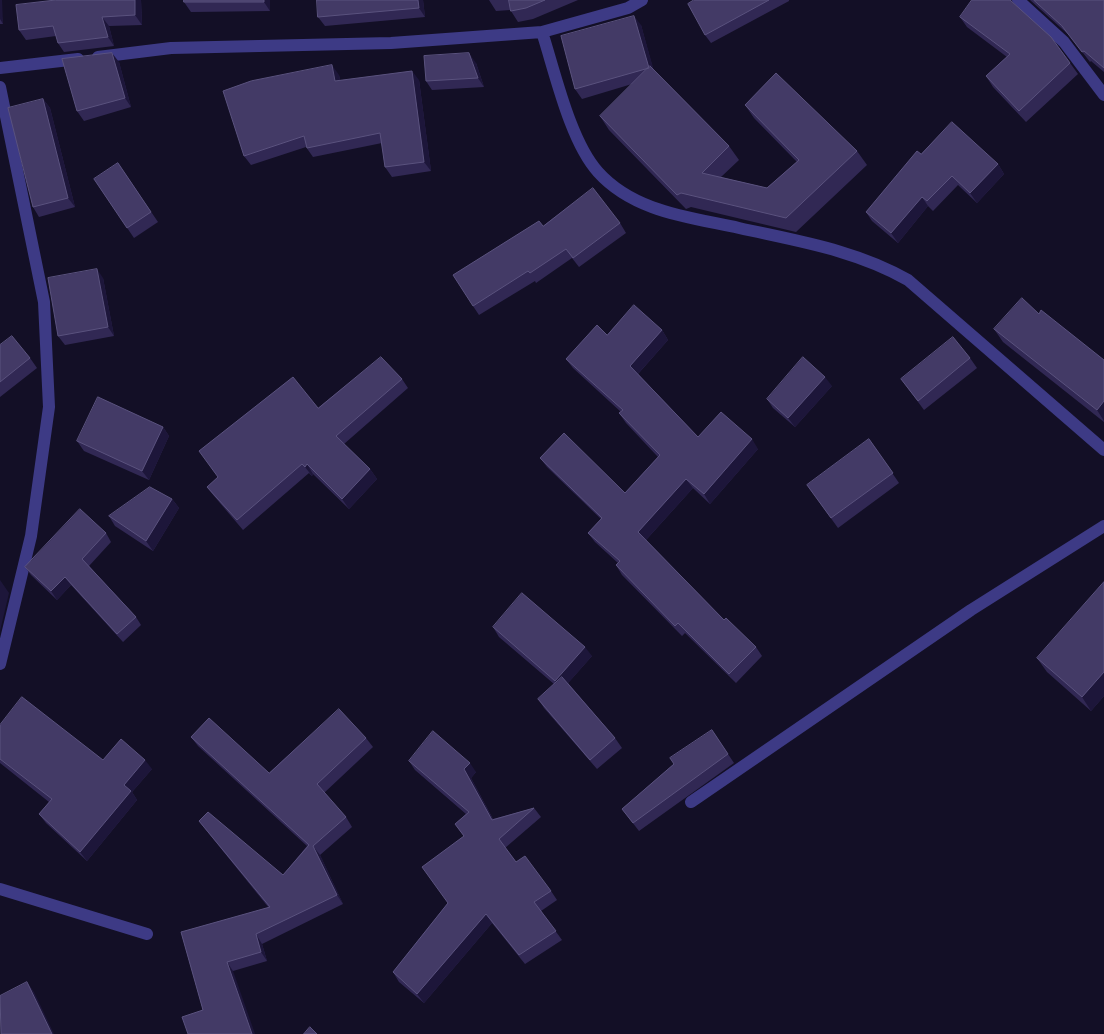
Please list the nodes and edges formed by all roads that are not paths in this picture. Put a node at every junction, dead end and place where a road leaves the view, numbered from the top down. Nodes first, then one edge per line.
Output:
1 (642, 0) edge
2 (1018, 0) edge
3 (542, 32) junction
4 (0, 68) edge
5 (0, 87) edge
6 (1104, 95) edge
7 (1104, 450) edge
8 (1104, 526) edge
9 (0, 664) edge
10 (691, 802) dead end
11 (0, 888) edge
12 (147, 934) dead end

1 - 3 street
2 - 6 street
3 - 4 street
3 - 7 street
5 - 9 street
8 - 10 street
11 - 12 street

